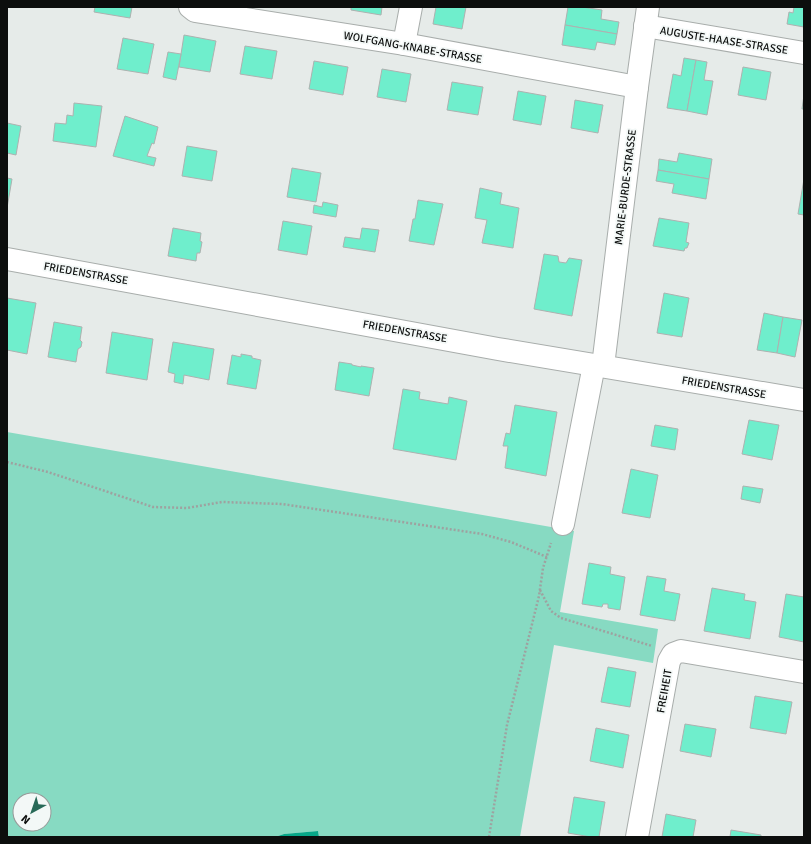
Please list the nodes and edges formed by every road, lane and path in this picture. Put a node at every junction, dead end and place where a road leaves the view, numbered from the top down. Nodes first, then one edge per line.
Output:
1 (190, 7) edge
2 (411, 7) edge
3 (647, 17) edge
4 (404, 44) junction
5 (804, 53) edge
6 (637, 87) junction
7 (7, 259) edge
8 (598, 366) junction
9 (804, 400) edge
10 (7, 462) edge
11 (563, 524) joint
12 (547, 557) junction
13 (540, 590) junction
14 (673, 654) junction
15 (804, 672) edge
16 (489, 837) edge
17 (637, 837) edge

1 - 4 street, WOLFGANG-KNABE-STRASSE
2 - 4 street
3 - 5 street, AUGUSTE-HAASE-STRASSE
3 - 6 street, MARIE-BURDE-STRASSE
4 - 6 street, WOLFGANG-KNABE-STRASSE
6 - 8 street, MARIE-BURDE-STRASSE
7 - 8 street, FRIEDENSTRASSE
8 - 9 street, FRIEDENSTRASSE
8 - 11 street, MARIE-BURDE-STRASSE
10 - 12 path
11 - 12 path
12 - 13 path
13 - 14 path
13 - 16 path
14 - 15 street, FREIHEIT
14 - 17 street, FREIHEIT

